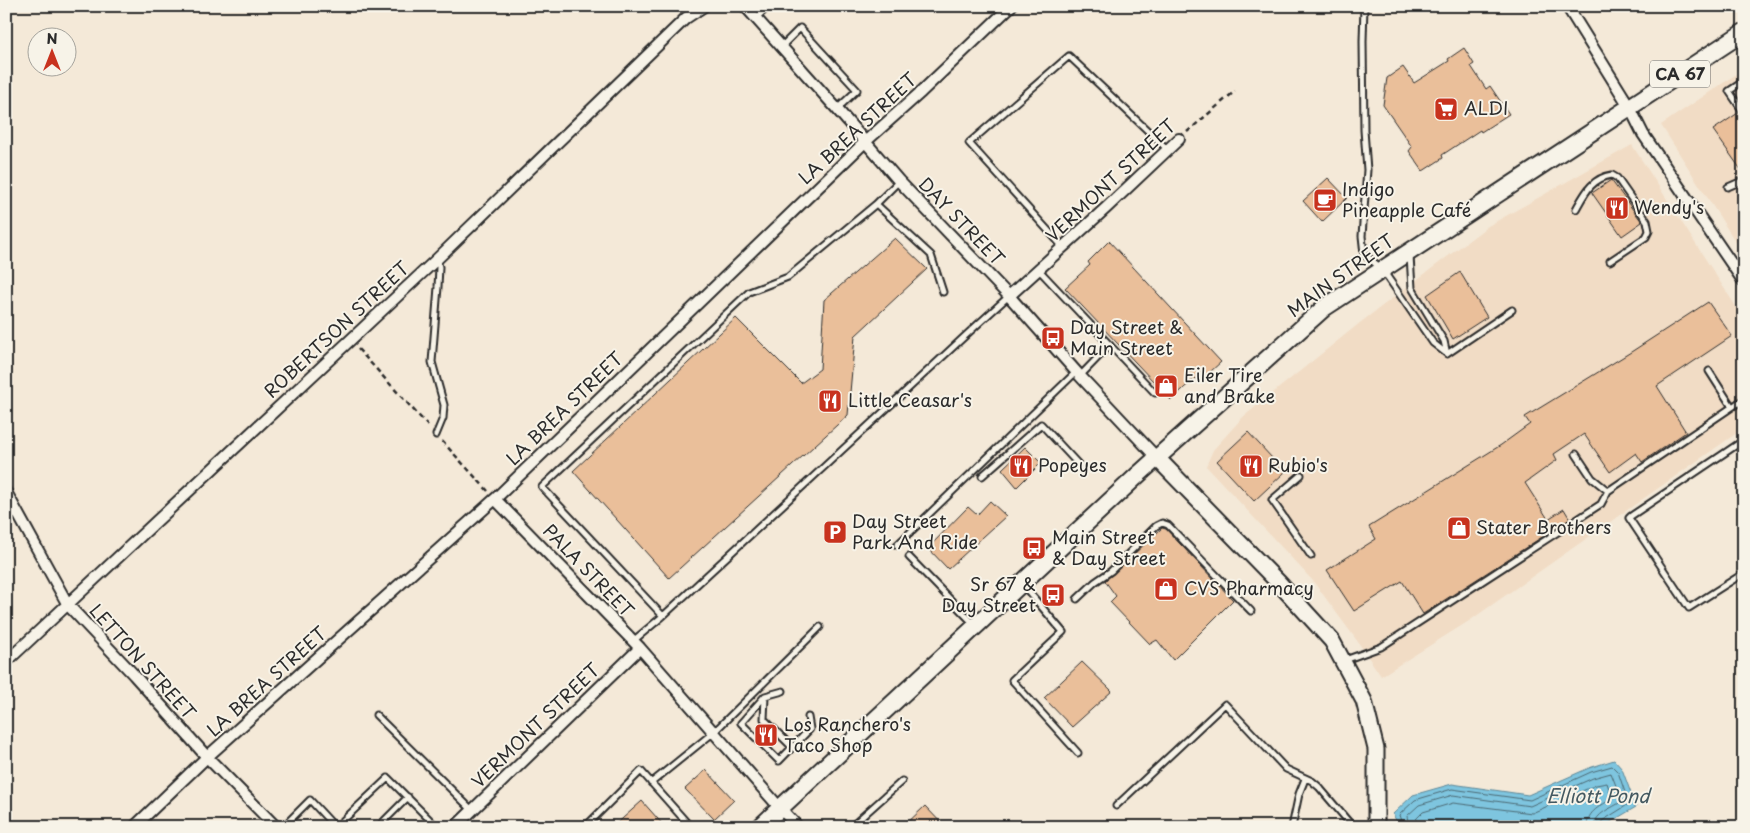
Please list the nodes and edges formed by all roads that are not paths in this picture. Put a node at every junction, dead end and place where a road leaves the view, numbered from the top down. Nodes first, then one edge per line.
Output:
1 (704, 6) edge
2 (745, 6) edge
3 (769, 6) edge
4 (1011, 6) edge
5 (1364, 6) edge
6 (1567, 6) edge
7 (756, 18) junction
8 (1744, 32) edge
9 (781, 47) junction
10 (1744, 81) edge
11 (1630, 106) junction
12 (837, 109) junction
13 (1744, 113) edge
14 (1178, 139) road end
15 (865, 142) junction
16 (1167, 149) junction
17 (1744, 180) edge
18 (899, 181) junction
19 (1728, 187) dead end
20 (876, 204) junction
21 (1576, 209) dead end
22 (1063, 248) junction
23 (1410, 250) junction
24 (437, 259) junction
25 (1610, 261) dead end
26 (1382, 269) junction
27 (1039, 270) junction
28 (1744, 282) edge
29 (943, 292) dead end
30 (1009, 296) junction
31 (1512, 310) dead end
32 (1110, 345) junction
33 (1447, 354) junction
34 (1709, 371) dead end
35 (1078, 374) junction
36 (1155, 393) dead end
37 (1744, 399) edge
38 (1732, 407) junction
39 (436, 435) road end
40 (1744, 440) edge
41 (1576, 454) dead end
42 (1157, 458) junction
43 (1078, 464) dead end
44 (1301, 475) dead end
45 (982, 476) dead end
46 (1608, 490) junction
47 (6, 492) edge
48 (495, 499) junction
49 (897, 545) dead end
50 (1311, 556) dead end
51 (909, 557) dead end
52 (1744, 573) edge
53 (1021, 583) junction
54 (1076, 599) dead end
55 (68, 604) junction
56 (1251, 611) dead end
57 (663, 616) junction
58 (976, 626) junction
59 (820, 627) dead end
60 (636, 644) junction
61 (1342, 660) junction
62 (6, 662) edge
63 (784, 691) dead end
64 (765, 696) junction
65 (376, 715) dead end
66 (808, 717) dead end
67 (714, 732) junction
68 (792, 747) junction
69 (1078, 753) dead end
70 (207, 757) junction
71 (1305, 778) junction
72 (902, 781) dead end
73 (651, 783) junction
74 (408, 797) junction
75 (1116, 806) dead end
76 (779, 807) junction
77 (472, 810) junction
78 (1375, 826) edge
79 (134, 827) edge
80 (276, 827) edge
81 (283, 827) edge
82 (336, 827) edge
83 (378, 827) edge
84 (437, 827) edge
85 (455, 827) edge
86 (585, 827) edge
87 (685, 827) edge
88 (760, 827) edge
89 (798, 827) edge
90 (857, 827) edge
91 (1292, 827) edge
92 (1353, 827) edge

1 - 24 street, ROBERTSON STREET
2 - 7 street, DAY STREET
3 - 7 lane
4 - 15 street, LA BREA STREET
5 - 26 lane
6 - 11 street
7 - 9 street, DAY STREET
8 - 11 main road, MAIN STREET / CA 67
9 - 12 street, DAY STREET
9 - 12 lane
10 - 13 lane
11 - 23 main road, MAIN STREET / CA 67
11 - 28 street
12 - 15 street, DAY STREET
14 - 16 street, VERMONT STREET
15 - 18 street, DAY STREET
15 - 48 street, LA BREA STREET
16 - 22 street, VERMONT STREET
16 - 22 lane
17 - 19 lane
18 - 20 lane
18 - 30 street, DAY STREET
20 - 29 lane
20 - 57 lane
21 - 25 lane
22 - 27 street, VERMONT STREET
23 - 26 main road, MAIN STREET / CA 67
23 - 33 lane
24 - 39 lane
24 - 55 street, ROBERTSON STREET
26 - 33 lane
26 - 42 main road, MAIN STREET / CA 67
27 - 30 street, VERMONT STREET
27 - 32 lane
30 - 35 street, DAY STREET
30 - 57 lane
31 - 33 lane
32 - 35 lane
32 - 36 lane
34 - 38 lane
35 - 42 street, DAY STREET
35 - 49 lane
37 - 38 lane
38 - 46 lane
40 - 52 lane
41 - 46 lane
42 - 53 main road, MAIN STREET / CA 67
42 - 61 main road
43 - 45 lane
44 - 50 lane
46 - 61 lane
47 - 55 street, LETTON STREET
48 - 60 street, PALA STREET
48 - 70 street, LA BREA STREET
51 - 58 lane
53 - 58 main road, MAIN STREET / CA 67
53 - 69 lane
54 - 56 lane
55 - 62 street, ROBERTSON STREET
55 - 70 street, LETTON STREET
57 - 60 lane
58 - 76 main road, MAIN STREET / CA 67
59 - 67 lane
60 - 67 street, PALA STREET
60 - 77 street, VERMONT STREET
61 - 78 main road
63 - 64 lane
64 - 68 lane
64 - 68 lane
65 - 77 lane
66 - 68 lane
67 - 73 lane
67 - 76 street, PALA STREET
70 - 79 street, LA BREA STREET
70 - 80 street, LETTON STREET
71 - 75 lane
71 - 91 lane
71 - 92 lane
72 - 90 lane
73 - 86 lane
73 - 87 lane
74 - 82 lane
74 - 83 lane
74 - 84 lane
76 - 88 main road, MAIN STREET / CA 67
76 - 89 street, PALA STREET
77 - 85 street, VERMONT STREET
81 - 82 lane

